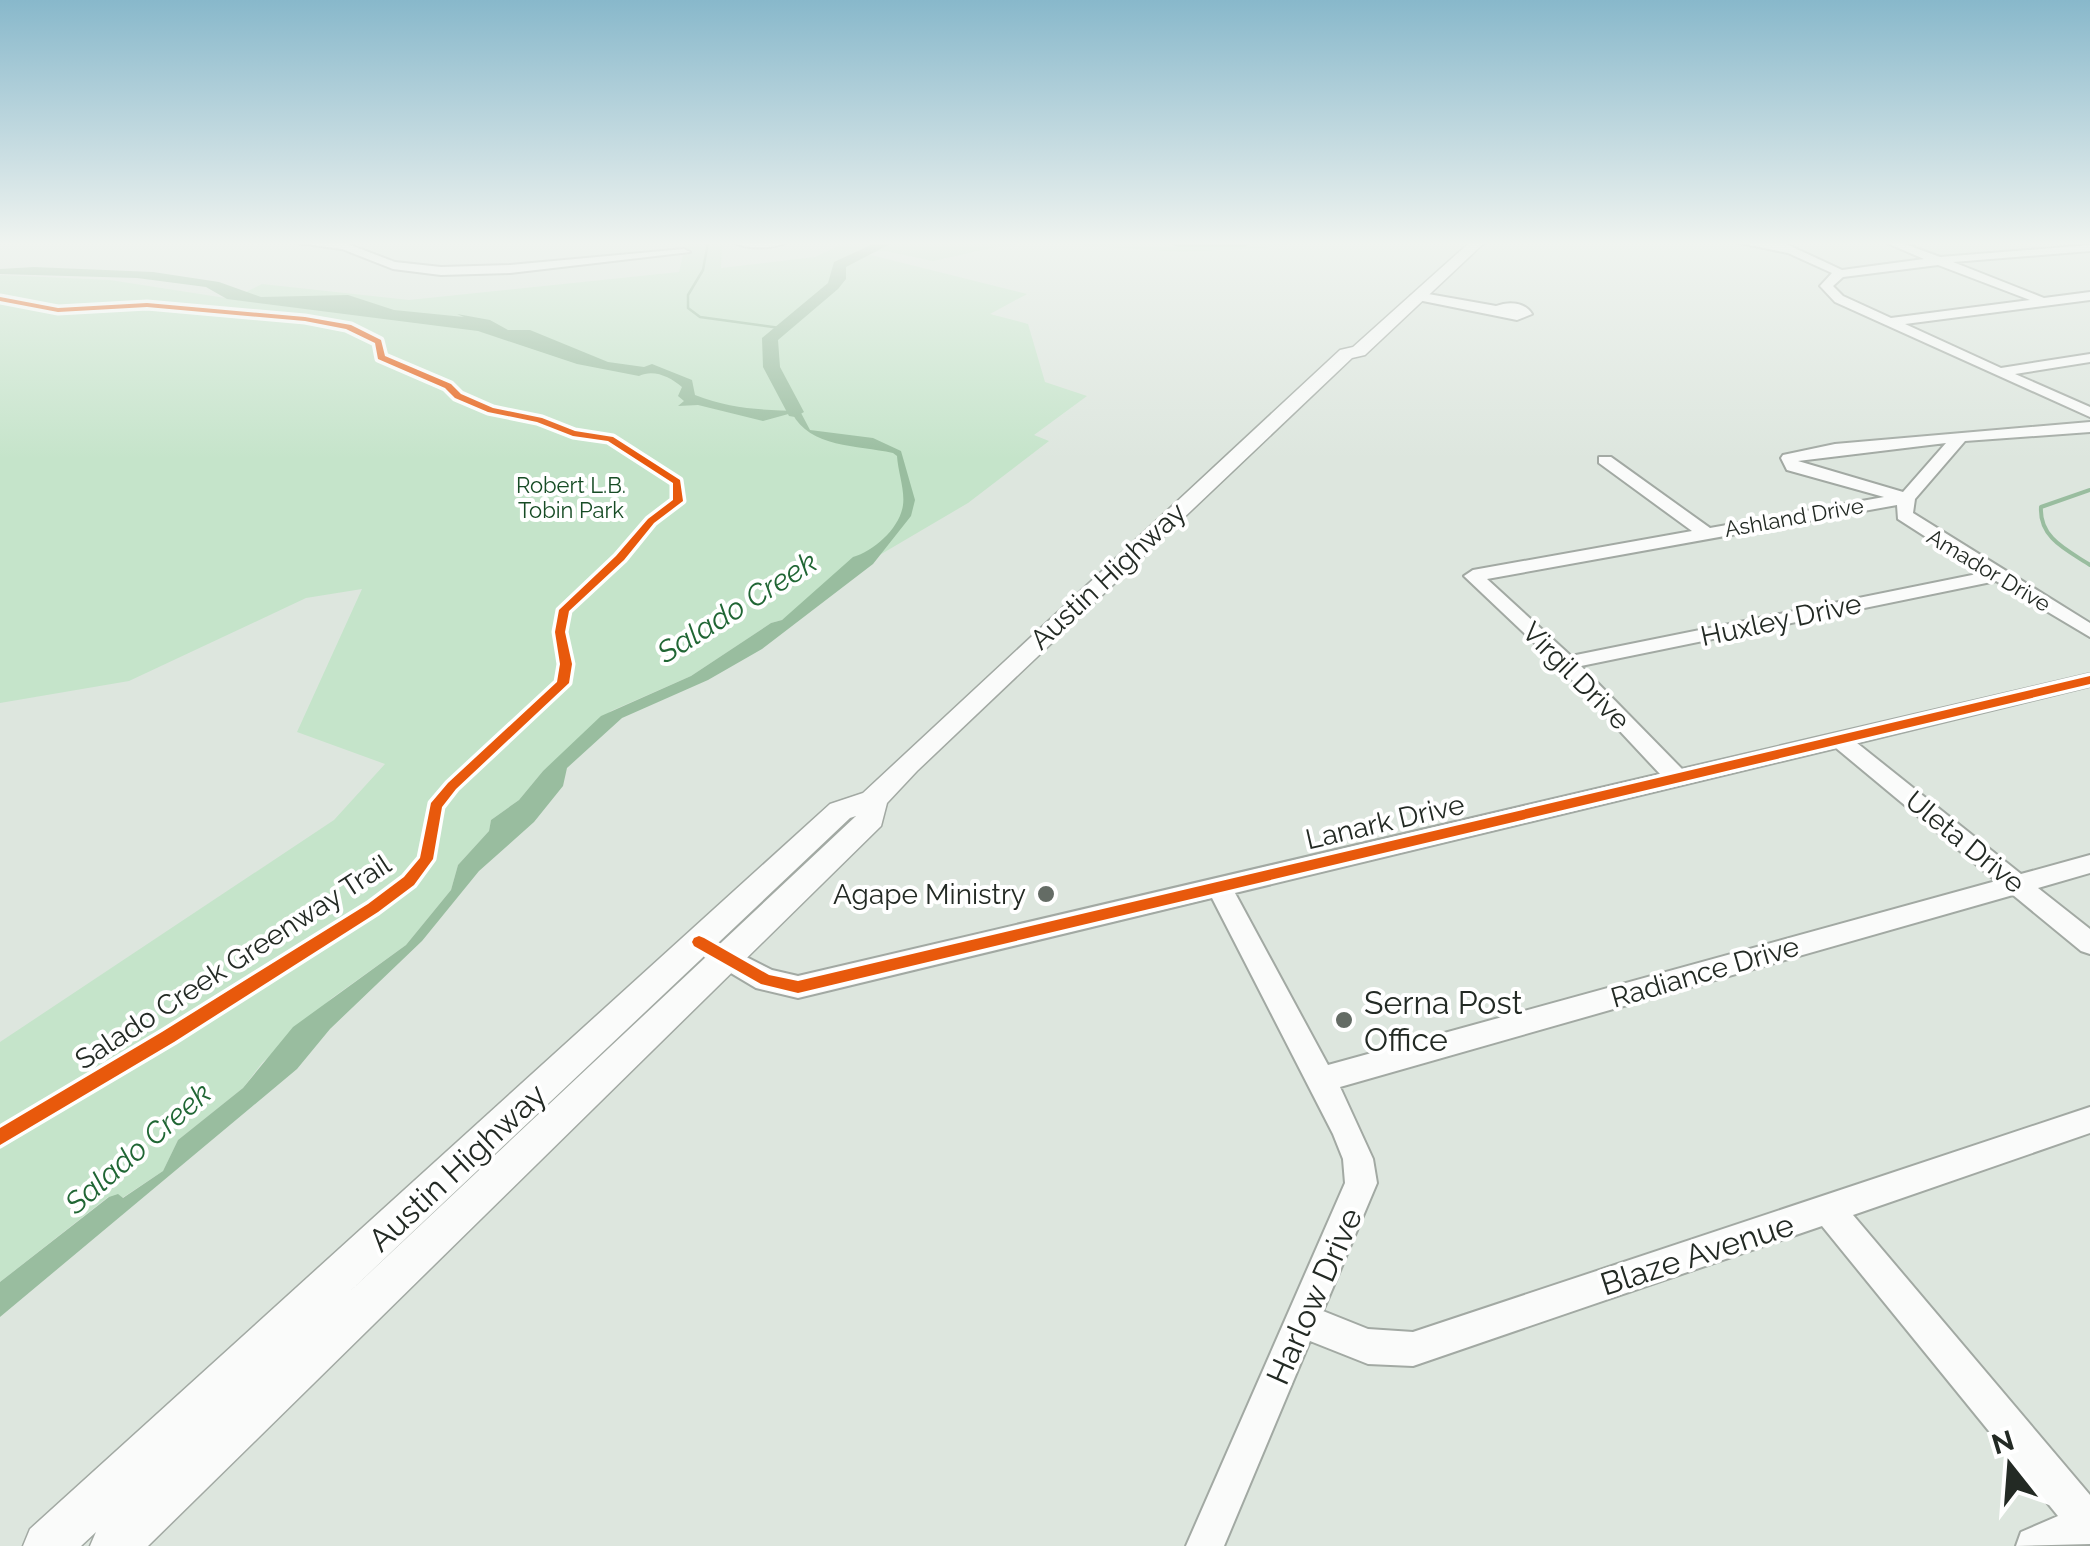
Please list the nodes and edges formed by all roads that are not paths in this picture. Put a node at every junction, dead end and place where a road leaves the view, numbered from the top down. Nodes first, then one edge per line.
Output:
1 (1381, 315) edge
2 (1397, 315) edge
3 (1876, 315) edge
4 (1937, 315) edge
5 (1890, 322) junction
6 (1346, 354) junction
7 (2090, 358) edge
8 (2000, 372) junction
9 (2090, 412) edge
10 (2090, 427) edge
11 (1960, 437) junction
12 (1605, 460) dead end
13 (1907, 498) junction
14 (1704, 533) junction
15 (1474, 576) joint
16 (1995, 576) junction
17 (2090, 631) edge
18 (1567, 664) junction
19 (2090, 680) edge
20 (1840, 740) junction
21 (1677, 778) junction
22 (2090, 864) edge
23 (2016, 884) junction
24 (1219, 887) junction
25 (2090, 944) edge
26 (712, 949) junction
27 (1320, 1080) junction
28 (2090, 1120) edge
29 (1830, 1210) junction
30 (1303, 1320) junction
31 (2089, 1523) edge
32 (48, 1546) edge
33 (114, 1546) edge
34 (1206, 1546) edge
35 (2035, 1546) edge

1 - 6 main road, Austin Highway
2 - 6 main road, Austin Highway
3 - 5 street
4 - 5 street
5 - 8 street
6 - 26 main road, Austin Highway
7 - 8 street
8 - 9 street
10 - 11 street
11 - 13 street
11 - 13 street, Amador Drive
12 - 14 street
13 - 14 street, Ashland Drive
13 - 16 street, Amador Drive
14 - 15 street, Ashland Drive
15 - 18 street, Virgil Drive
16 - 17 street, Amador Drive
16 - 18 street, Huxley Drive
18 - 21 street, Virgil Drive
19 - 20 street, Lanark Drive
20 - 21 street, Lanark Drive
20 - 23 street, Uleta Drive
21 - 24 street, Lanark Drive
22 - 23 street, Radiance Drive
23 - 25 street, Uleta Drive
23 - 27 street, Radiance Drive
24 - 26 street, Lanark Drive
24 - 27 street, Harlow Drive
26 - 32 main road, Austin Highway
26 - 33 main road, Austin Highway
27 - 30 street, Harlow Drive
28 - 29 street, Blaze Avenue
29 - 30 street, Blaze Avenue
29 - 31 street
30 - 34 street, Harlow Drive
31 - 35 street

